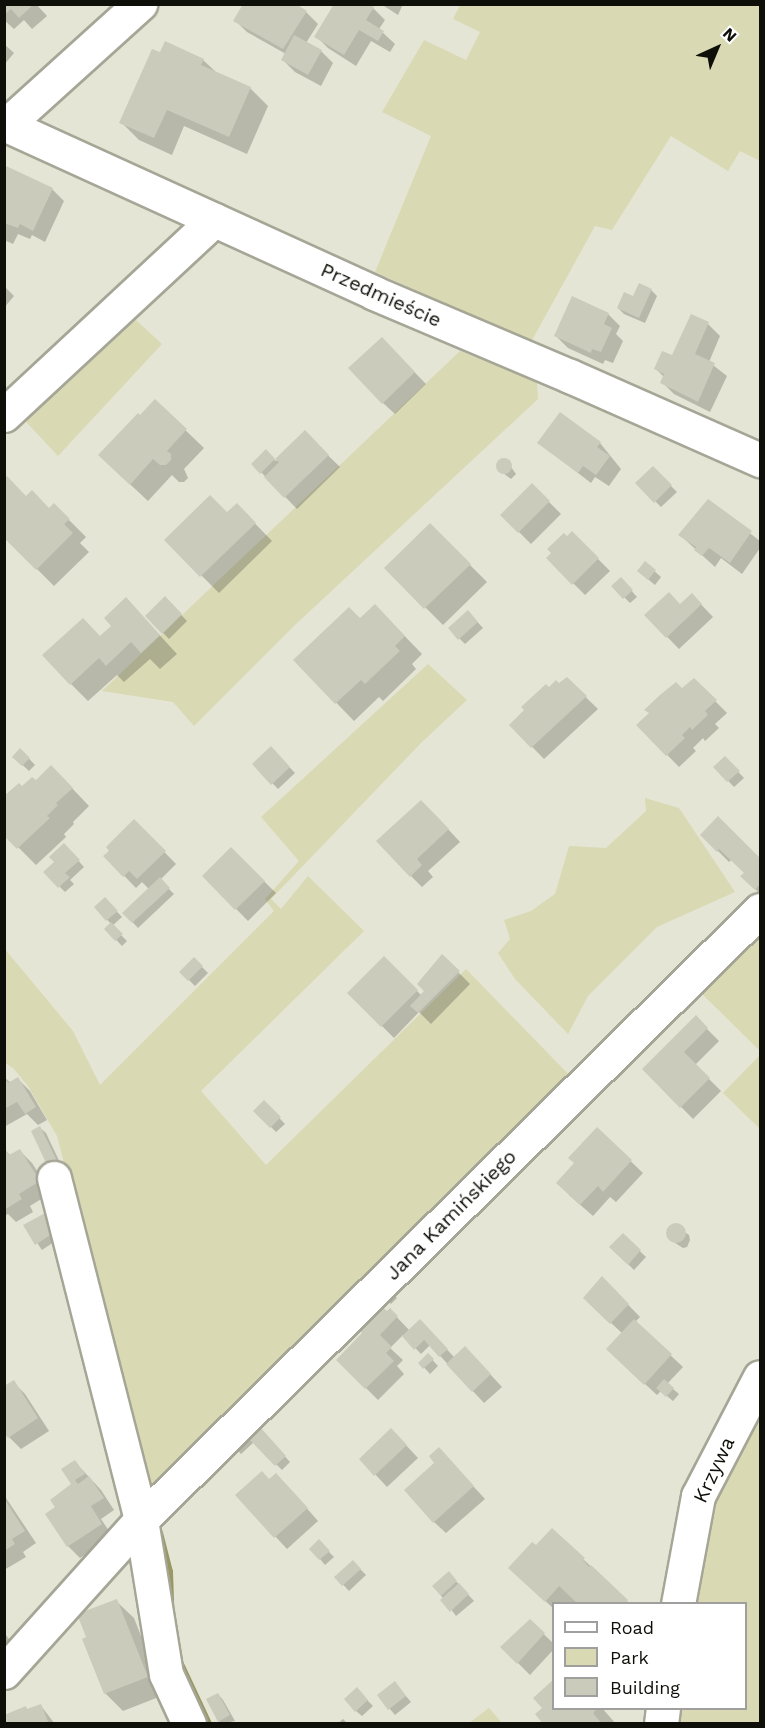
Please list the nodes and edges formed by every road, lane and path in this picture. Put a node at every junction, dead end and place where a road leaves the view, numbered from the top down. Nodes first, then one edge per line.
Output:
1 (140, 4) edge
2 (5, 125) edge
3 (214, 220) junction
4 (4, 415) edge
5 (760, 460) edge
6 (760, 910) edge
7 (54, 1178) dead end
8 (760, 1377) edge
9 (141, 1520) junction
10 (678, 1602) edge
11 (4, 1672) edge
12 (189, 1724) edge

1 - 2 street
2 - 3 street, Przedmieście
3 - 4 street
3 - 5 street, Przedmieście
6 - 9 street, Jana Kamińskiego
7 - 9 street
8 - 10 street, Krzywa
9 - 11 street, Jana Kamińskiego
9 - 12 street

